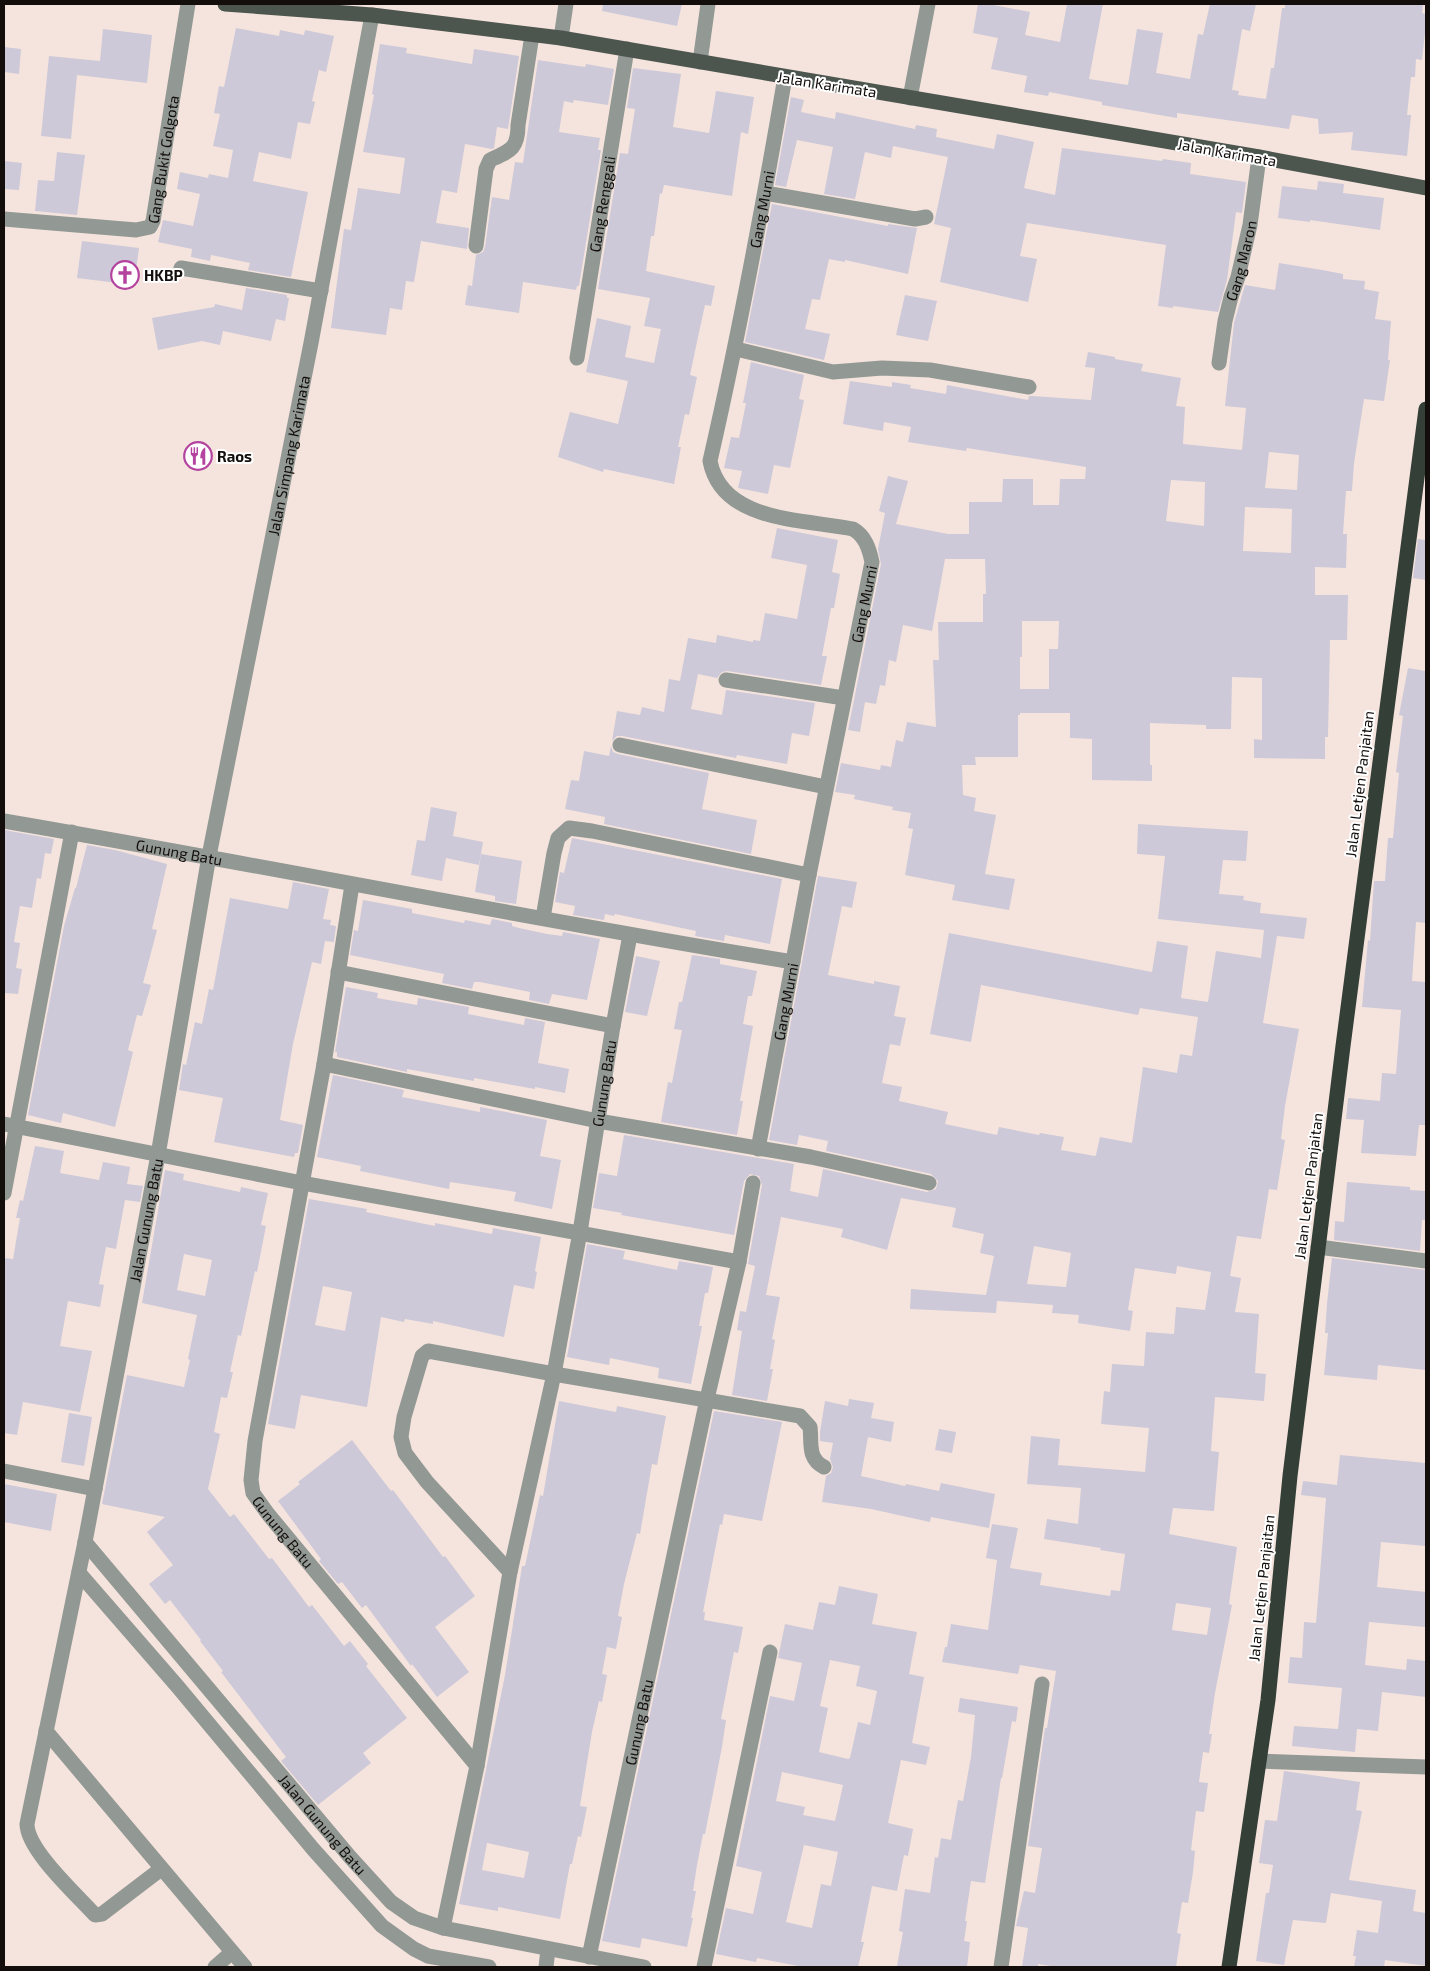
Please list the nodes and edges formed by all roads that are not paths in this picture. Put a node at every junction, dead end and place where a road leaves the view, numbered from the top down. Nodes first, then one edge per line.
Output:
1 (188, 4) edge
2 (225, 4) edge
3 (566, 4) edge
4 (708, 4) edge
5 (928, 4) edge
6 (372, 15) junction
7 (532, 35) junction
8 (561, 38) junction
9 (627, 49) junction
10 (700, 62) junction
11 (785, 76) junction
12 (910, 98) junction
13 (1259, 157) junction
14 (1426, 188) edge
15 (766, 194) junction
16 (926, 217) dead end
17 (4, 220) edge
18 (476, 246) dead end
19 (181, 268) dead end
20 (321, 291) junction
21 (736, 349) junction
22 (577, 358) dead end
23 (1219, 362) dead end
24 (1029, 387) dead end
25 (1426, 408) edge
26 (726, 680) dead end
27 (844, 698) junction
28 (620, 745) dead end
29 (826, 787) junction
30 (4, 820) edge
31 (72, 832) junction
32 (209, 856) junction
33 (809, 875) junction
34 (352, 885) junction
35 (204, 895) joint
36 (543, 918) junction
37 (630, 935) junction
38 (793, 962) junction
39 (338, 972) junction
40 (613, 1026) junction
41 (324, 1064) junction
42 (598, 1121) junction
43 (10, 1126) edge
44 (758, 1149) junction
45 (158, 1155) junction
46 (302, 1183) junction
47 (754, 1183) dead end
48 (929, 1183) dead end
49 (4, 1193) edge
50 (580, 1232) junction
51 (1318, 1247) junction
52 (1426, 1261) edge
53 (739, 1262) junction
54 (554, 1374) junction
55 (707, 1399) junction
56 (824, 1467) dead end
57 (4, 1472) edge
58 (95, 1489) junction
59 (85, 1542) junction
60 (510, 1572) junction
61 (79, 1573) junction
62 (770, 1652) dead end
63 (1042, 1684) dead end
64 (46, 1731) junction
65 (1259, 1761) junction
66 (477, 1766) junction
67 (1426, 1767) edge
68 (350, 1857) junction
69 (161, 1869) junction
70 (334, 1872) junction
71 (443, 1928) junction
72 (548, 1949) junction
73 (232, 1952) junction
74 (428, 1956) junction
75 (589, 1957) junction
76 (215, 1967) edge
77 (245, 1967) edge
78 (417, 1967) edge
79 (489, 1967) edge
80 (546, 1967) edge
81 (644, 1967) edge
82 (704, 1967) edge
83 (1001, 1967) edge
84 (1229, 1967) edge

1 - 17 street, Gang Bukit Golgota
2 - 6 main road, Jalan Karimata
3 - 8 street
4 - 10 street
5 - 12 street
6 - 7 main road, Jalan Karimata
6 - 20 street, Jalan Simpang Karimata
7 - 8 main road, Jalan Karimata
7 - 18 street
8 - 9 main road, Jalan Karimata
9 - 10 main road, Jalan Karimata
9 - 22 street, Gang Renggali
10 - 11 main road, Jalan Karimata
11 - 12 main road, Jalan Karimata
11 - 15 street, Gang Murni
12 - 13 main road, Jalan Karimata
13 - 14 main road, Jalan Karimata
13 - 23 street, Gang Maron
15 - 16 street
15 - 21 street, Gang Murni
19 - 20 street
20 - 32 street, Jalan Simpang Karimata
21 - 24 street
21 - 27 street, Gang Murni
25 - 51 highway, Jalan Letjen Panjaitan
26 - 27 street
27 - 29 street, Gang Murni
28 - 29 street
29 - 33 street, Gang Murni
30 - 31 street, Gunung Batu
31 - 32 street, Gunung Batu
31 - 43 street
32 - 34 street, Gunung Batu
32 - 35 street, Jalan Simpang Karimata
33 - 36 street
33 - 38 street, Gang Murni
34 - 36 street, Gunung Batu
34 - 39 street, Gunung Batu
35 - 45 street, Jalan Gunung Batu
36 - 37 street, Gunung Batu
37 - 38 street, Gunung Batu
37 - 40 street, Gunung Batu
38 - 44 street, Gang Murni
39 - 40 street
39 - 41 street, Gunung Batu
40 - 42 street, Gunung Batu
41 - 42 street
41 - 46 street, Gunung Batu
42 - 44 street
42 - 50 street, Gunung Batu
43 - 45 street
43 - 49 street
44 - 48 street
45 - 46 street
45 - 58 street, Jalan Gunung Batu
46 - 50 street
46 - 66 street, Gunung Batu
47 - 53 street, Gunung Batu
50 - 53 street
50 - 54 street, Gunung Batu
51 - 52 street
51 - 65 highway, Jalan Letjen Panjaitan
53 - 55 street, Gunung Batu
54 - 55 street
54 - 60 street, Gunung Batu
54 - 60 street
55 - 56 street
55 - 75 street, Gunung Batu
57 - 58 street
58 - 59 street, Jalan Gunung Batu
59 - 61 street, Jalan Gunung Batu
59 - 68 street, Jalan Gunung Batu
60 - 66 street, Gunung Batu
61 - 64 street
61 - 70 street, Jalan Gunung Batu
62 - 82 street
63 - 83 street
64 - 69 street
64 - 69 street
65 - 67 street
65 - 84 highway, Jalan Letjen Panjaitan
66 - 71 street, Gunung Batu
68 - 70 street
68 - 71 street, Jalan Gunung Batu
69 - 73 street
70 - 74 street, Jalan Gunung Batu
71 - 72 street, Jalan Gunung Batu
72 - 75 street, Jalan Gunung Batu
72 - 80 street
73 - 76 street
73 - 77 street
74 - 78 street
74 - 79 street, Jalan Gunung Batu
75 - 81 street, Jalan Gunung Batu

